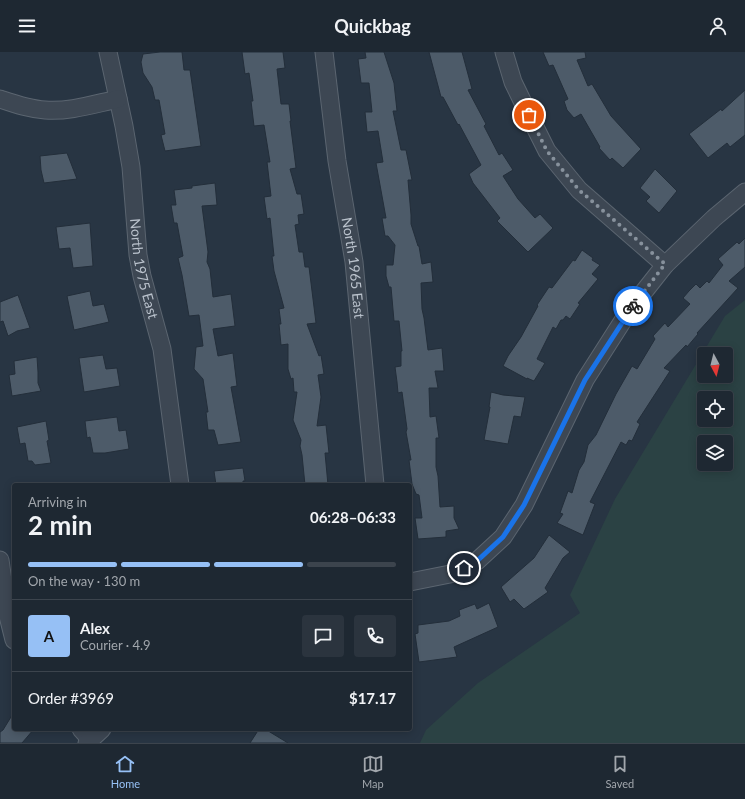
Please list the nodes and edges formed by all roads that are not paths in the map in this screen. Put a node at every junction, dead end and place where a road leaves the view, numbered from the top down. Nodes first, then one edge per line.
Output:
1 (108, 52) edge
2 (324, 52) edge
3 (504, 52) edge
4 (0, 99) edge
5 (118, 99) junction
6 (745, 192) edge
7 (665, 264) junction
8 (180, 483) edge
9 (375, 483) edge
10 (0, 560) edge
11 (412, 582) edge
12 (12, 632) edge

1 - 5 street, North 1975 East
2 - 9 street, North 1965 East
3 - 7 street
4 - 5 street
5 - 8 street, North 1975 East
6 - 7 street
7 - 11 street
10 - 12 street

